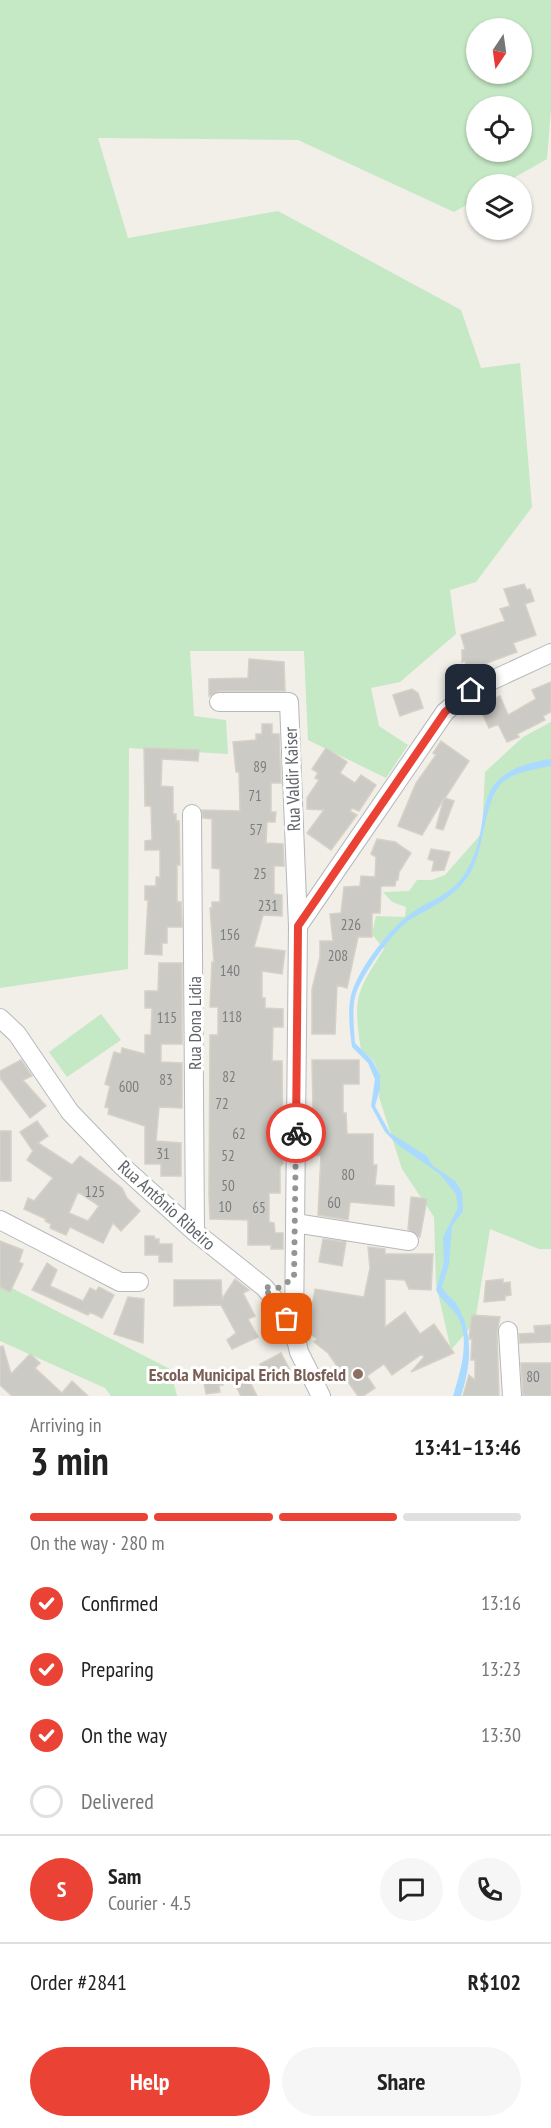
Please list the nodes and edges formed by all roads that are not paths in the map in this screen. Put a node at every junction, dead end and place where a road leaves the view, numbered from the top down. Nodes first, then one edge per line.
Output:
1 (551, 653) edge
2 (219, 702) dead end
3 (192, 814) dead end
4 (298, 926) junction
5 (0, 1018) edge
6 (0, 1220) edge
7 (295, 1223) junction
8 (195, 1232) junction
9 (409, 1241) dead end
10 (294, 1278) junction
11 (140, 1282) dead end
12 (264, 1287) junction
13 (294, 1331) junction
14 (508, 1331) dead end
15 (321, 1396) edge
16 (512, 1396) edge

1 - 4 street
2 - 4 street, Rua Valdir Kaiser
3 - 8 street, Rua Dona Lidia
4 - 7 street
5 - 8 street, Rua Antônio Ribeiro
6 - 11 street
7 - 9 street
7 - 10 street
8 - 12 street, Rua Antônio Ribeiro
10 - 12 street
10 - 13 street
12 - 13 street, Rua Antônio Ribeiro
13 - 15 street, Rua Antônio Ribeiro
14 - 16 street

